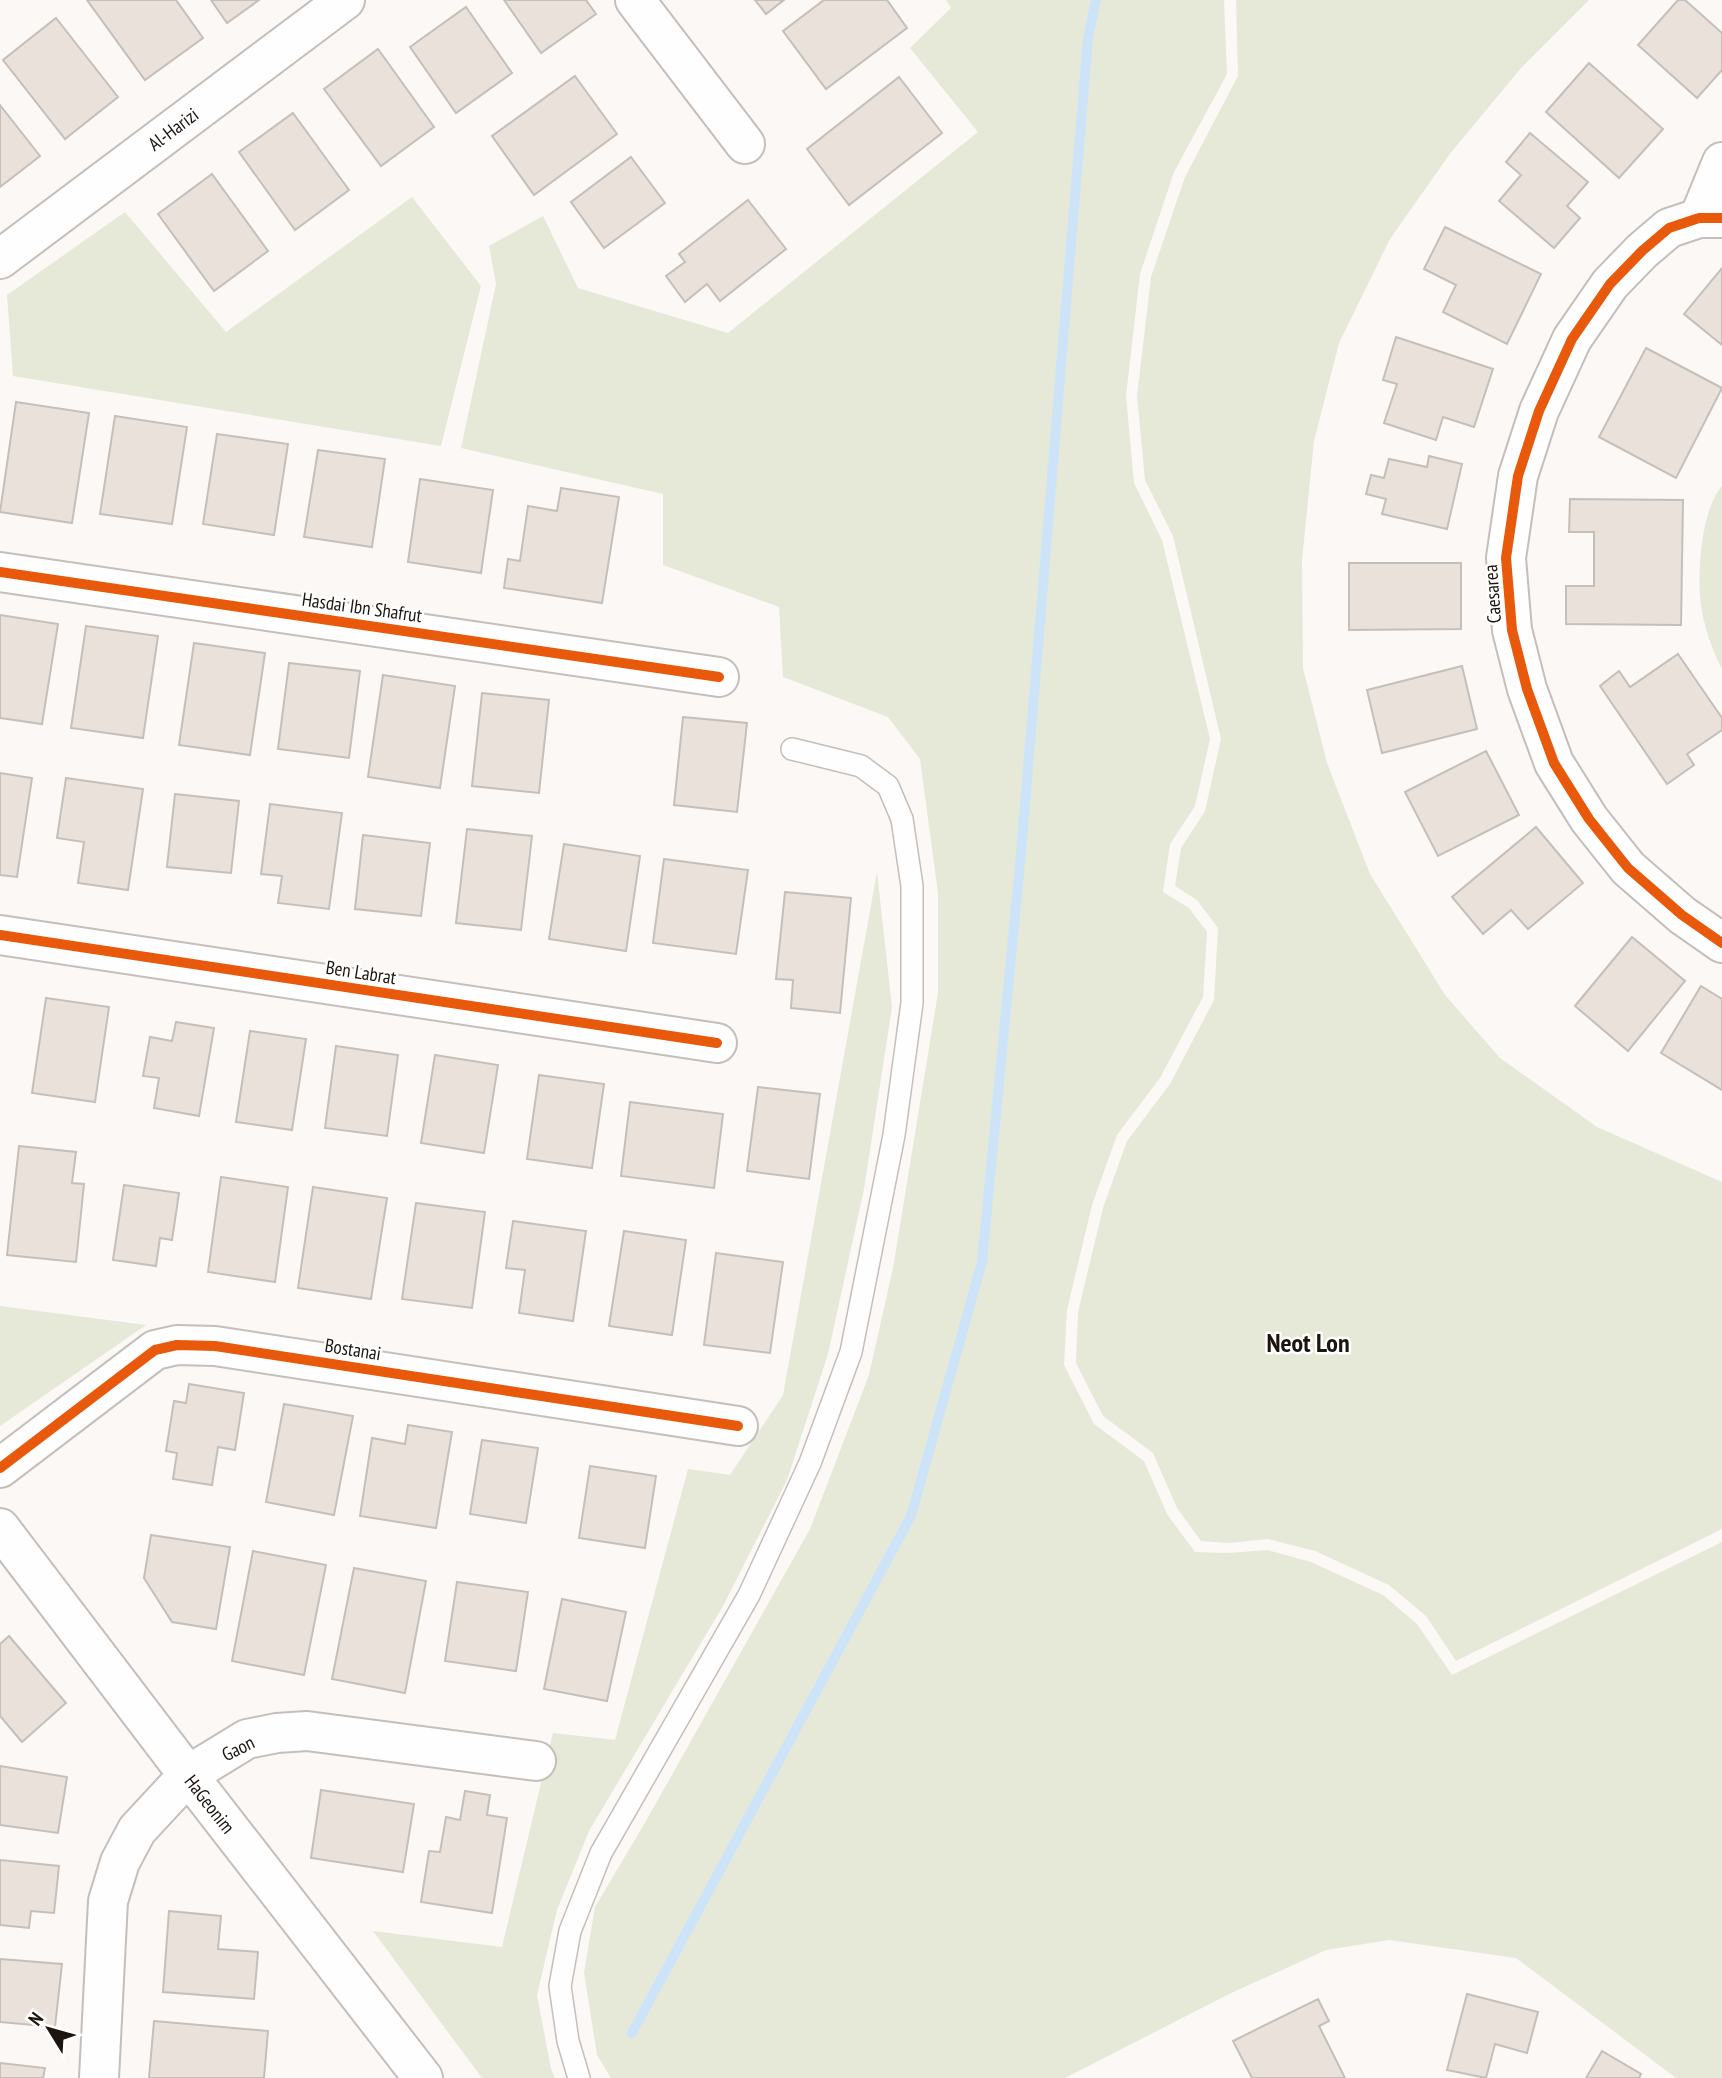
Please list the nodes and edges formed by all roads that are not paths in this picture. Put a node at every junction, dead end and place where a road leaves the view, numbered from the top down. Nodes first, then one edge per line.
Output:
1 (345, 0) edge
2 (635, 0) edge
3 (745, 144) dead end
4 (1722, 162) edge
5 (1710, 218) edge
6 (0, 259) edge
7 (0, 572) edge
8 (719, 677) dead end
9 (792, 750) dead end
10 (0, 935) edge
11 (1722, 943) edge
12 (716, 1043) dead end
13 (738, 1426) dead end
14 (0, 1468) edge
15 (0, 1528) edge
16 (536, 1761) dead end
17 (188, 1775) junction
18 (99, 2078) edge
19 (423, 2078) edge
20 (579, 2078) edge

1 - 6 street, Al-Harizi
2 - 3 street
4 - 5 street, Caesarea
5 - 11 street, Caesarea
7 - 8 street, Hasdai Ibn Shafrut
9 - 20 lane
10 - 12 street, Ben Labrat
13 - 14 street, Bostanai
15 - 17 street, HaGeonim
16 - 17 street, Gaon
17 - 18 street, Gaon
17 - 19 street, HaGeonim

